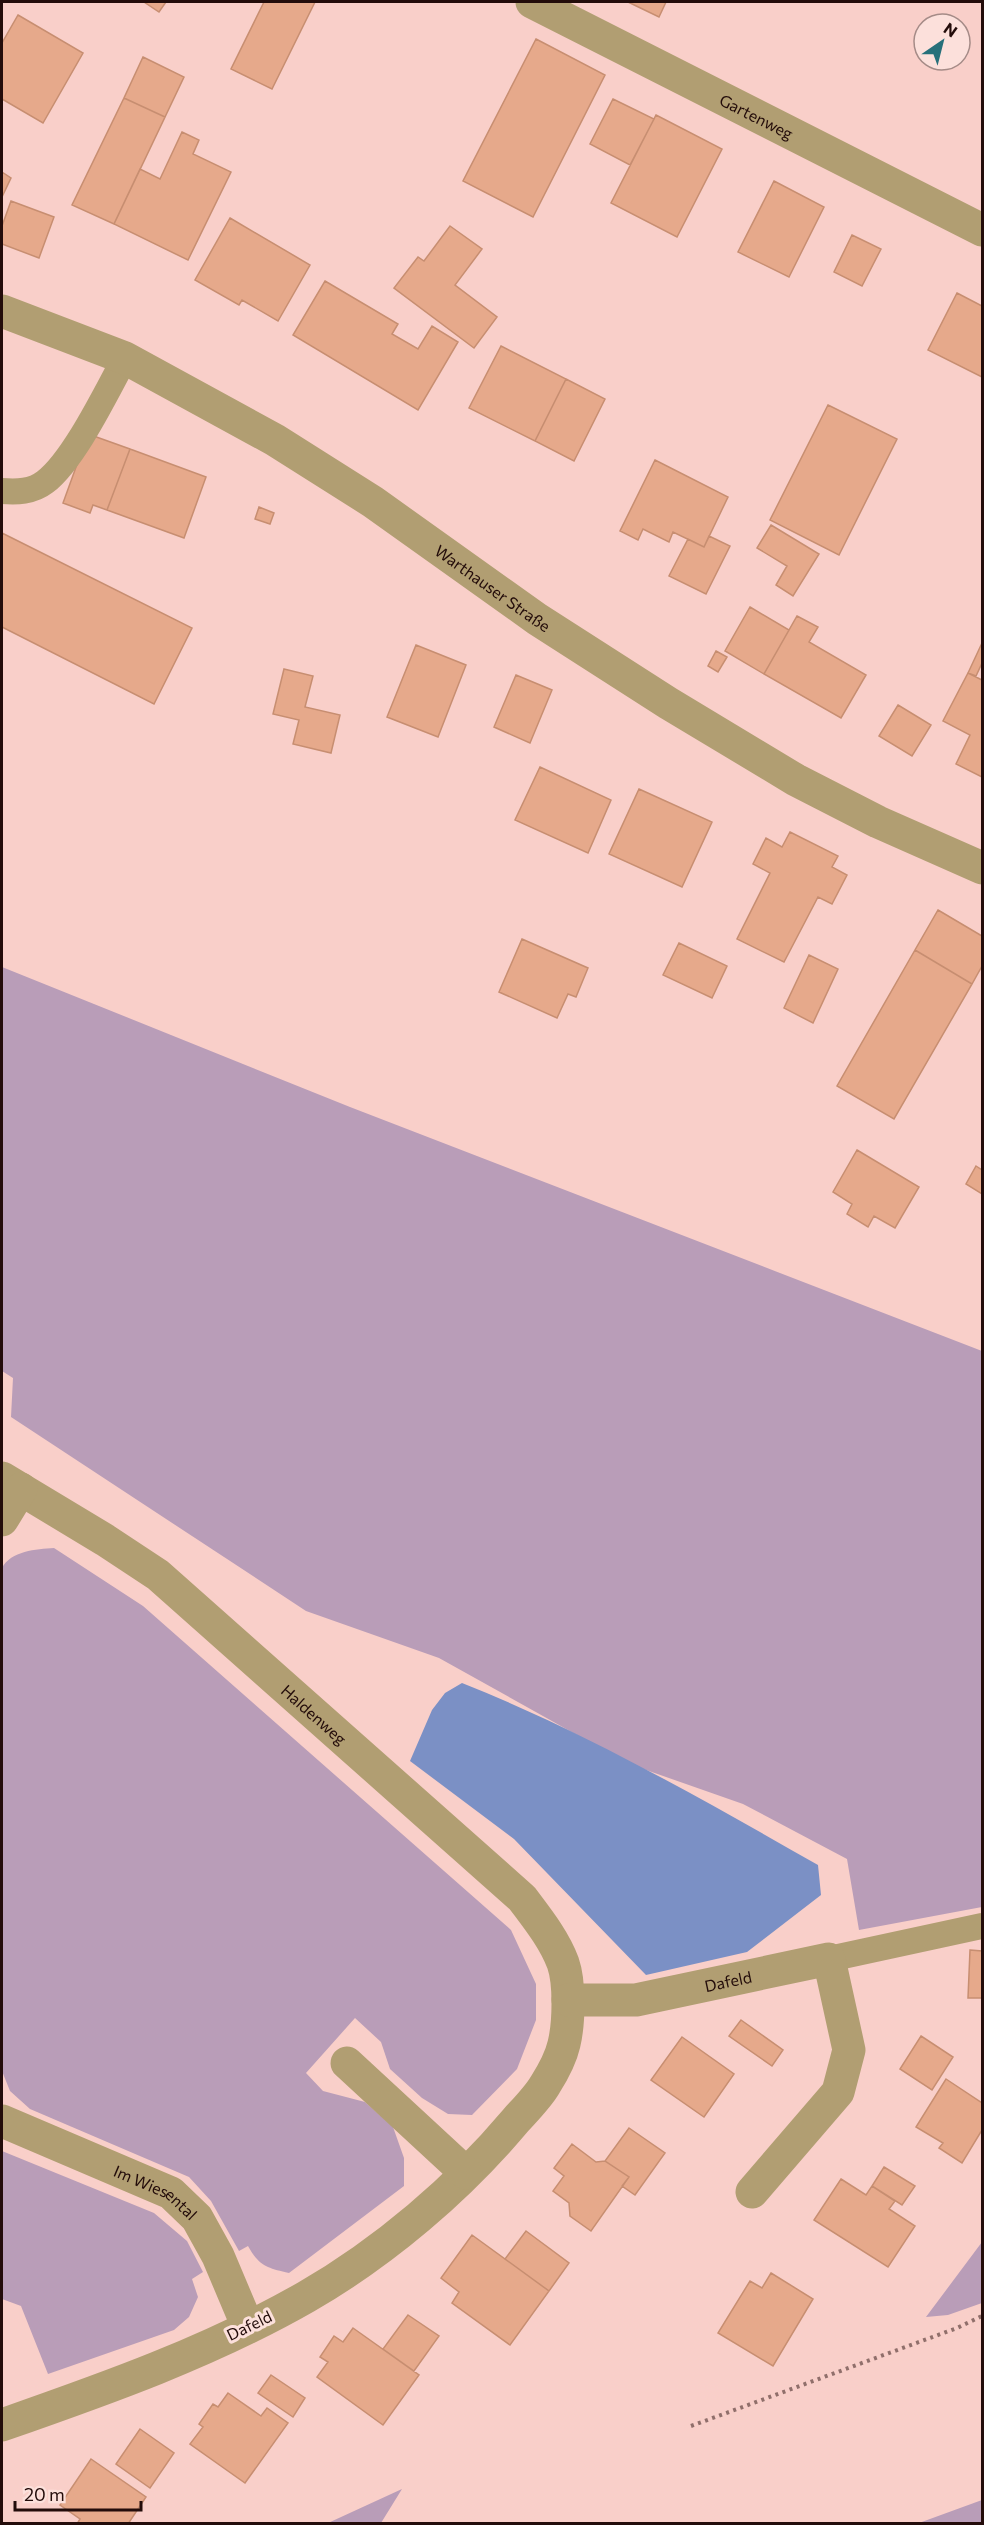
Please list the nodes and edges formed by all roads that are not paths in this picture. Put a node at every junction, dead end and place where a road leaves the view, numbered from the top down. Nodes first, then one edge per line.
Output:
1 (532, 2) edge
2 (982, 230) edge
3 (2, 311) edge
4 (125, 358) junction
5 (2, 491) edge
6 (982, 868) edge
7 (11, 1484) edge
8 (2, 1520) edge
9 (982, 1926) edge
10 (829, 1959) junction
11 (568, 2000) junction
12 (347, 2063) dead end
13 (2, 2121) edge
14 (466, 2173) junction
15 (752, 2192) dead end
16 (248, 2327) junction
17 (2, 2425) edge

1 - 2 street, Gartenweg
3 - 4 street, Warthauser Straße
4 - 5 lane
4 - 6 street, Warthauser Straße
7 - 8 street
7 - 11 street, Haldenweg
9 - 10 lane
10 - 11 street, Dafeld
10 - 15 street
11 - 14 street, Dafeld
12 - 14 street
13 - 16 street, Im Wiesental
14 - 16 street, Dafeld
16 - 17 street, Dafeld

